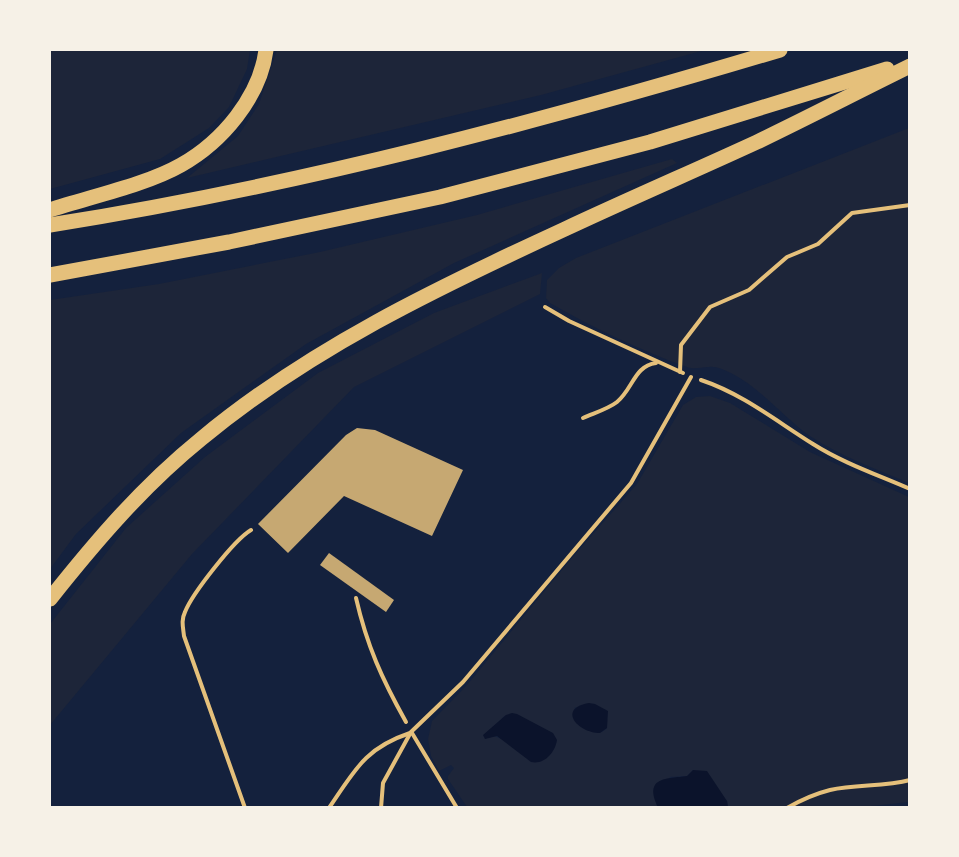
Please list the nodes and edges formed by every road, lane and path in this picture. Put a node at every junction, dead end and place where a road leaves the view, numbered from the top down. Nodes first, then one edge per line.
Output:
1 (266, 50) edge
2 (780, 50) edge
3 (909, 64) edge
4 (909, 204) edge
5 (50, 210) edge
6 (50, 225) edge
7 (50, 275) edge
8 (545, 307) dead end
9 (657, 363) junction
10 (680, 372) junction
11 (691, 377) junction
12 (583, 418) dead end
13 (909, 489) edge
14 (251, 531) dead end
15 (356, 598) dead end
16 (50, 599) edge
17 (411, 732) junction
18 (909, 780) edge
19 (245, 807) edge
20 (329, 807) edge
21 (381, 807) edge
22 (457, 807) edge
23 (787, 807) edge

1 - 5 highway
2 - 6 highway
3 - 7 highway
3 - 16 highway
4 - 10 path
8 - 9 path
9 - 10 path
9 - 12 path
10 - 11 path
11 - 13 path
11 - 17 lane
14 - 19 path
15 - 17 path
17 - 20 lane
17 - 21 lane
17 - 22 lane
18 - 23 path

